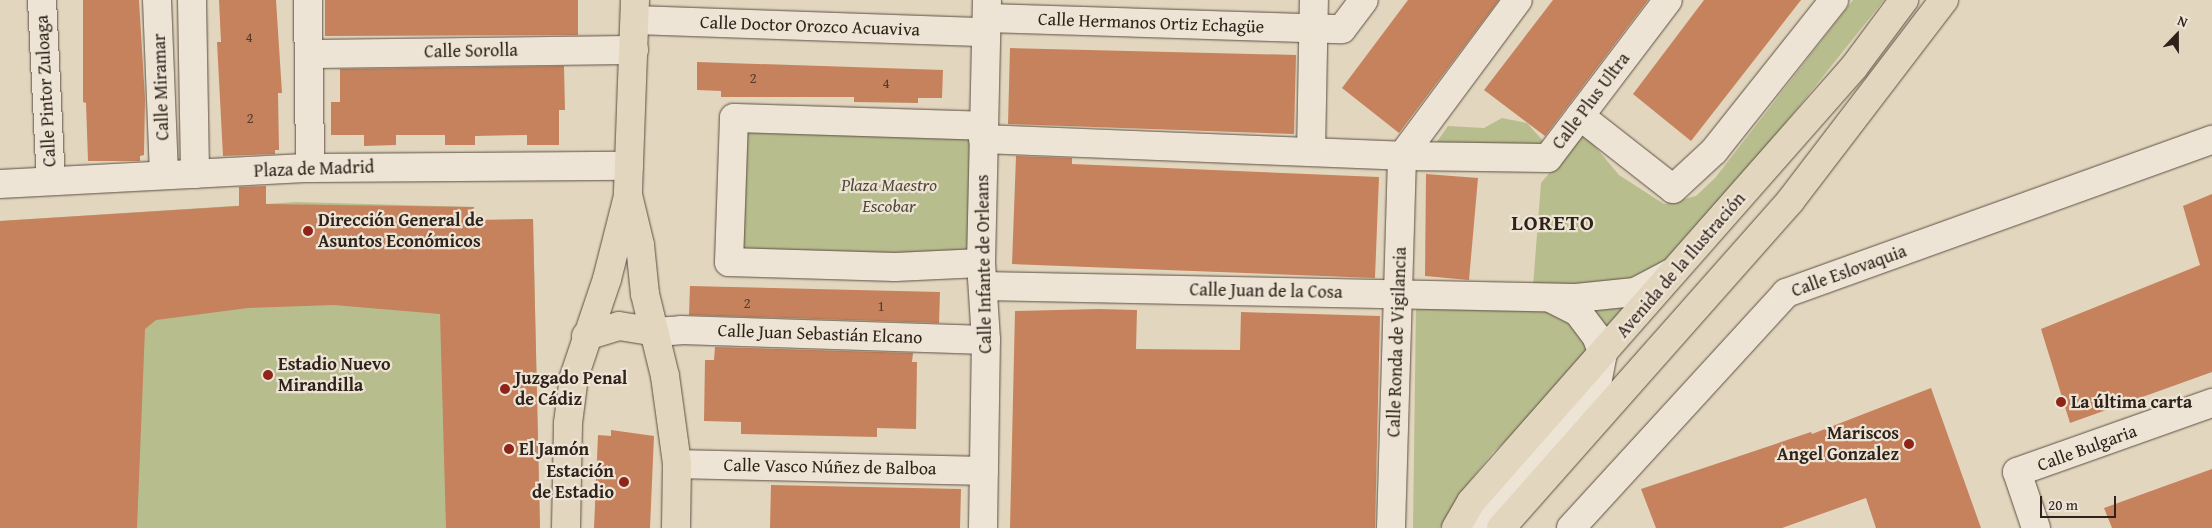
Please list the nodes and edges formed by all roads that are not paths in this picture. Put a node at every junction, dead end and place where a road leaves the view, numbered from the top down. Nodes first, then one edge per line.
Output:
1 (42, 0) edge
2 (158, 0) edge
3 (192, 0) edge
4 (308, 0) edge
5 (1314, 0) edge
6 (1364, 0) edge
7 (1518, 0) edge
8 (1668, 0) edge
9 (1834, 0) edge
10 (1904, 0) edge
11 (1944, 0) edge
12 (635, 10) edge
13 (987, 17) edge
14 (1315, 28) junction
15 (634, 50) junction
16 (309, 54) junction
17 (1580, 116) junction
18 (984, 133) junction
19 (2212, 140) edge
20 (1311, 152) junction
21 (1402, 156) junction
22 (629, 166) junction
23 (310, 168) junction
24 (195, 174) junction
25 (164, 175) junction
26 (51, 181) junction
27 (0, 184) edge
28 (628, 195) junction
29 (1683, 263) junction
30 (982, 274) junction
31 (1398, 292) junction
32 (1549, 297) junction
33 (654, 332) junction
34 (586, 336) junction
35 (986, 340) junction
36 (1603, 354) junction
37 (2212, 403) edge
38 (677, 464) junction
39 (984, 471) junction
40 (566, 528) edge
41 (676, 528) edge
42 (983, 528) edge
43 (1391, 528) edge
44 (1456, 528) edge
45 (1484, 528) edge
46 (1501, 528) edge
47 (1571, 528) edge
48 (2036, 528) edge

1 - 26 street, Calle Pintor Zuloaga
2 - 25 street, Calle Miramar
3 - 24 street, Calle Miramar
4 - 16 street
5 - 14 street
6 - 14 street, Calle Hermanos Ortiz Echagüe
7 - 21 street
8 - 17 street, Calle Plus Ultra
9 - 17 street
10 - 29 main road, Avenida de la Ilustración
11 - 46 main road
12 - 13 street, Calle Doctor Orozco Acuaviva
12 - 15 main road
13 - 14 street, Calle Hermanos Ortiz Echagüe
13 - 18 street, Calle Infante de Orleans
14 - 20 street
15 - 16 street, Calle Sorolla
15 - 22 main road
16 - 23 street
17 - 21 street, Calle Plus Ultra
18 - 20 street
18 - 30 street, Calle Infante de Orleans
18 - 30 street
19 - 47 street, Calle Eslovaquia
20 - 21 street
21 - 31 street, Calle Ronda de Vigilancia
22 - 23 street, Plaza de Madrid
22 - 28 main road
23 - 24 street, Plaza de Madrid
24 - 25 street, Plaza de Madrid
25 - 26 street, Plaza de Madrid
26 - 27 street, Plaza de Madrid
28 - 33 main road
28 - 34 main road
29 - 32 street, Calle Juan de la Cosa
29 - 36 main road, Avenida de la Ilustración
30 - 31 street, Calle Juan de la Cosa
30 - 35 street, Calle Infante de Orleans
31 - 32 street, Calle Juan de la Cosa
31 - 43 street, Calle Ronda de Vigilancia
32 - 36 street, Calle Juan de la Cosa
33 - 34 main road
33 - 35 street, Calle Juan Sebastián Elcano
33 - 38 main road
34 - 40 main road
35 - 39 street, Calle Infante de Orleans
36 - 44 main road, Avenida de la Ilustración
36 - 45 street
37 - 48 street, Calle Bulgaria
38 - 39 street, Calle Vasco Núñez de Balboa
38 - 41 main road
39 - 42 street, Calle Infante de Orleans

